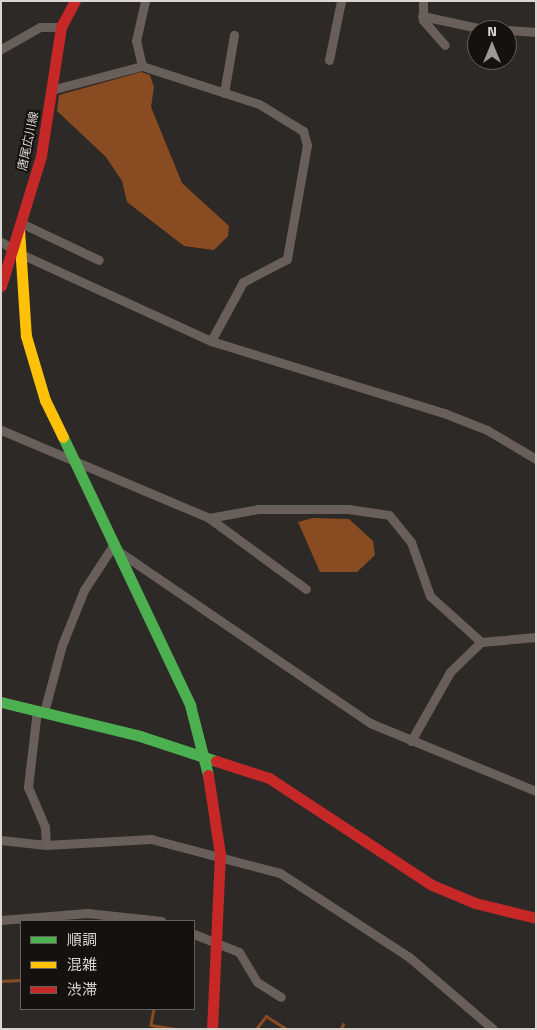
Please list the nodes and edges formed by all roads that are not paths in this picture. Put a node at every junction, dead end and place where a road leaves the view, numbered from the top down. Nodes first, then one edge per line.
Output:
1 (75, 1) edge
2 (144, 1) edge
3 (341, 1) edge
4 (423, 1) edge
5 (422, 16) junction
6 (61, 27) junction
7 (536, 32) edge
8 (234, 35) dead end
9 (445, 45) dead end
10 (1, 49) edge
11 (329, 60) dead end
12 (219, 63) dead end
13 (229, 65) junction
14 (142, 66) junction
15 (51, 90) junction
16 (224, 93) junction
17 (20, 226) junction
18 (1, 242) edge
19 (18, 252) junction
20 (99, 260) dead end
21 (1, 286) edge
22 (211, 341) junction
23 (1, 430) edge
24 (536, 459) edge
25 (72, 460) junction
26 (209, 518) junction
27 (116, 548) junction
28 (306, 588) dead end
29 (536, 637) edge
30 (481, 642) junction
31 (1, 702) edge
32 (40, 711) junction
33 (411, 741) junction
34 (205, 757) junction
35 (536, 791) edge
36 (1, 840) edge
37 (46, 845) junction
38 (220, 854) junction
39 (536, 918) edge
40 (1, 920) edge
41 (153, 920) edge
42 (195, 934) edge
43 (218, 946) junction
44 (281, 997) dead end
45 (212, 1029) edge
46 (493, 1029) edge

1 - 6 street, 唐尾広川線
2 - 14 street
3 - 11 street
4 - 5 street
5 - 7 street
5 - 9 street
6 - 10 street
6 - 15 street, 唐尾広川線
8 - 13 street
12 - 13 street
13 - 16 street
14 - 15 street
14 - 16 street
15 - 17 street, 唐尾広川線
16 - 22 street
17 - 19 street
17 - 20 street
18 - 19 street
19 - 21 street
19 - 22 street
19 - 25 street
22 - 24 street
23 - 25 street
25 - 26 street
25 - 27 street
26 - 28 street
26 - 30 street
27 - 32 street
27 - 33 street
27 - 34 street
29 - 30 street
30 - 33 street
31 - 32 street
32 - 34 street
32 - 37 street
33 - 35 street
34 - 38 street
34 - 39 street
36 - 37 street
37 - 38 street
38 - 43 street
38 - 46 street
40 - 41 street
42 - 43 street
43 - 44 street
43 - 45 street

